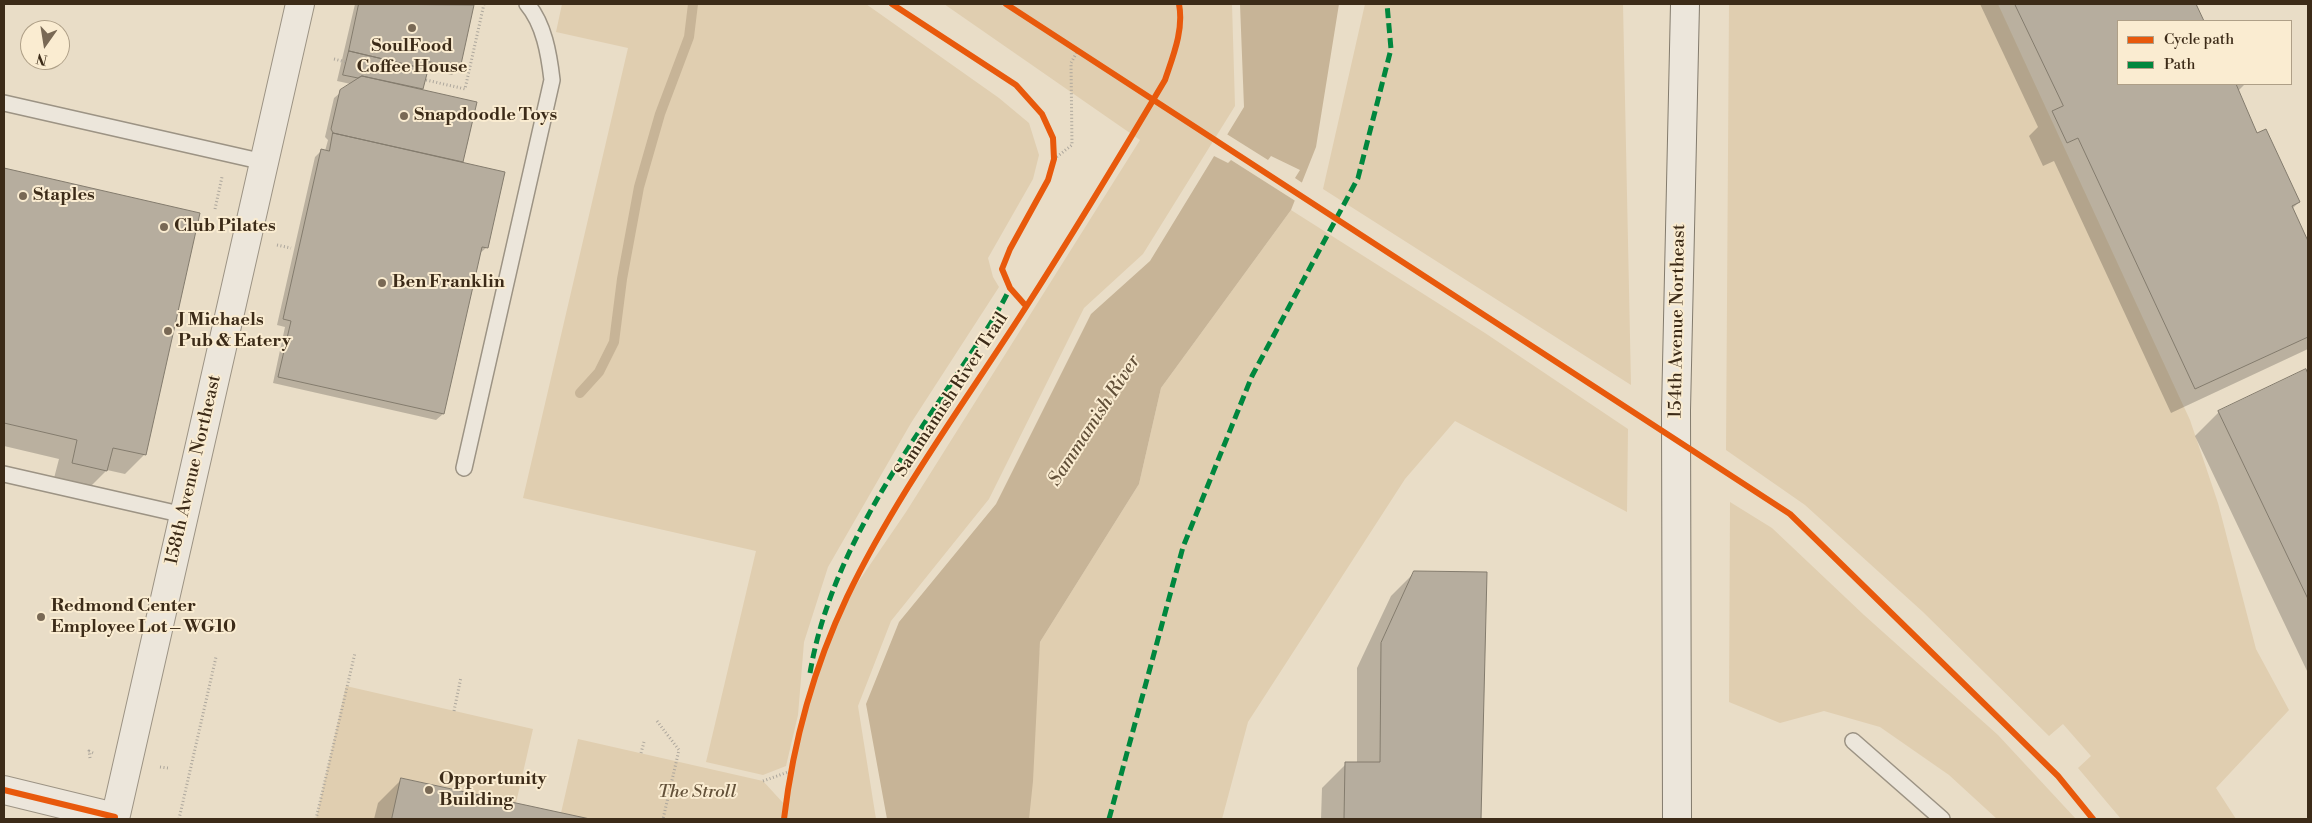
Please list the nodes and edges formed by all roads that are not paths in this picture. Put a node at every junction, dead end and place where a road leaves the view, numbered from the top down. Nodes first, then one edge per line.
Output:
1 (300, 4) edge
2 (527, 4) edge
3 (1684, 4) edge
4 (4, 103) edge
5 (264, 162) junction
6 (464, 468) dead end
7 (4, 474) edge
8 (184, 515) junction
9 (1853, 741) dead end
10 (4, 790) edge
11 (115, 818) edge
12 (1677, 819) edge
13 (1942, 819) edge

1 - 5 street, 158th Avenue Northeast
2 - 6 lane
3 - 12 street, 154th Avenue Northeast
4 - 5 lane
5 - 8 street, 158th Avenue Northeast
7 - 8 lane
8 - 11 street, 158th Avenue Northeast
9 - 13 lane
10 - 11 street

